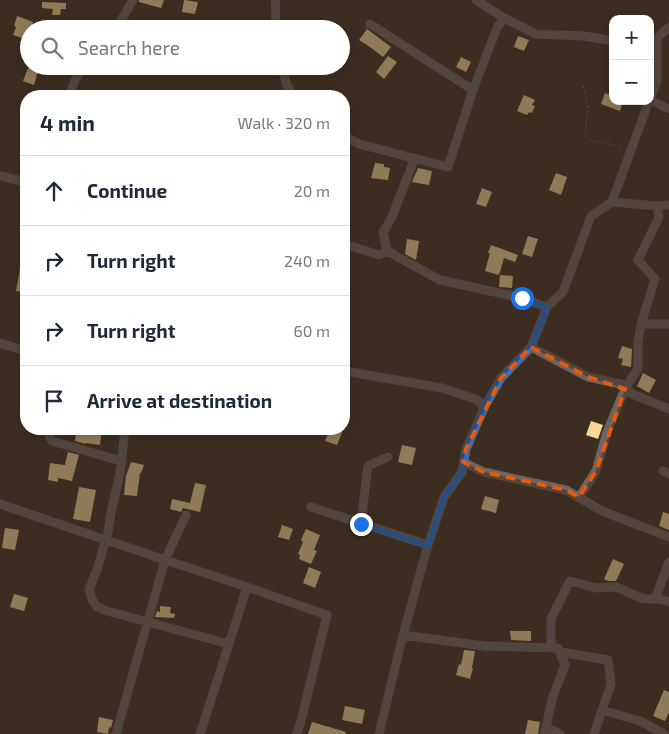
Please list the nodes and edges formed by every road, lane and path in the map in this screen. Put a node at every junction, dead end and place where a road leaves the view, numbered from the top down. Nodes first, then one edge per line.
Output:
1 (133, 0) edge
2 (275, 0) edge
3 (476, 0) edge
4 (504, 18) junction
5 (121, 20) edge
6 (275, 20) edge
7 (370, 24) dead end
8 (669, 27) edge
9 (654, 38) edge
10 (609, 40) edge
11 (78, 75) edge
12 (284, 75) edge
13 (582, 86) dead end
14 (71, 90) edge
15 (290, 90) edge
16 (473, 90) junction
17 (654, 90) edge
18 (654, 102) edge
19 (648, 105) edge
20 (669, 110) edge
21 (350, 139) edge
22 (628, 157) junction
23 (415, 158) junction
24 (0, 176) edge
25 (20, 181) edge
26 (612, 202) junction
27 (669, 205) edge
28 (657, 206) junction
29 (350, 246) edge
30 (387, 251) junction
31 (547, 308) junction
32 (641, 324) junction
33 (669, 324) edge
34 (0, 343) edge
35 (531, 347) junction
36 (20, 349) edge
37 (350, 372) edge
38 (625, 389) junction
39 (484, 408) junction
40 (669, 408) edge
41 (48, 435) edge
42 (124, 435) edge
43 (388, 458) dead end
44 (121, 461) junction
45 (463, 462) junction
46 (578, 497) junction
47 (0, 504) edge
48 (311, 507) dead end
49 (186, 515) dead end
50 (361, 524) junction
51 (669, 537) edge
52 (106, 540) junction
53 (428, 546) junction
54 (165, 560) junction
55 (669, 562) edge
56 (247, 587) junction
57 (655, 599) junction
58 (669, 602) edge
59 (148, 622) junction
60 (403, 635) junction
61 (229, 644) junction
62 (555, 650) junction
63 (602, 710) junction
64 (545, 731) edge
65 (116, 734) edge
66 (200, 734) edge
67 (296, 734) edge
68 (379, 734) edge
69 (560, 734) edge
70 (594, 734) edge
71 (664, 734) edge

1 - 5 street
2 - 6 street
3 - 4 street
4 - 10 street
4 - 16 street
7 - 16 street
8 - 9 street
9 - 17 street
11 - 14 street
12 - 15 street
13 - 22 path
16 - 23 street
18 - 20 street
19 - 22 street
21 - 23 street
22 - 26 street
23 - 30 street
24 - 25 street
26 - 28 street
26 - 31 street
27 - 28 street
28 - 32 street
29 - 30 street
30 - 31 street
31 - 35 street
32 - 33 street
32 - 38 street
34 - 36 street
35 - 38 street
35 - 39 street
37 - 39 street
38 - 40 street
38 - 46 street
39 - 45 street
41 - 44 street
42 - 44 street
43 - 50 street
44 - 52 street
45 - 46 street
45 - 53 street
46 - 51 street
47 - 52 street
48 - 50 street
49 - 54 street
50 - 53 street
52 - 54 street
52 - 59 street
53 - 60 street
54 - 56 street
54 - 59 street
55 - 57 street
56 - 61 street
56 - 67 street
57 - 58 street
57 - 62 street
59 - 61 street
59 - 65 street
60 - 62 street
60 - 68 street
61 - 66 street
62 - 63 street
62 - 64 street
63 - 70 street
63 - 71 street
64 - 69 street

